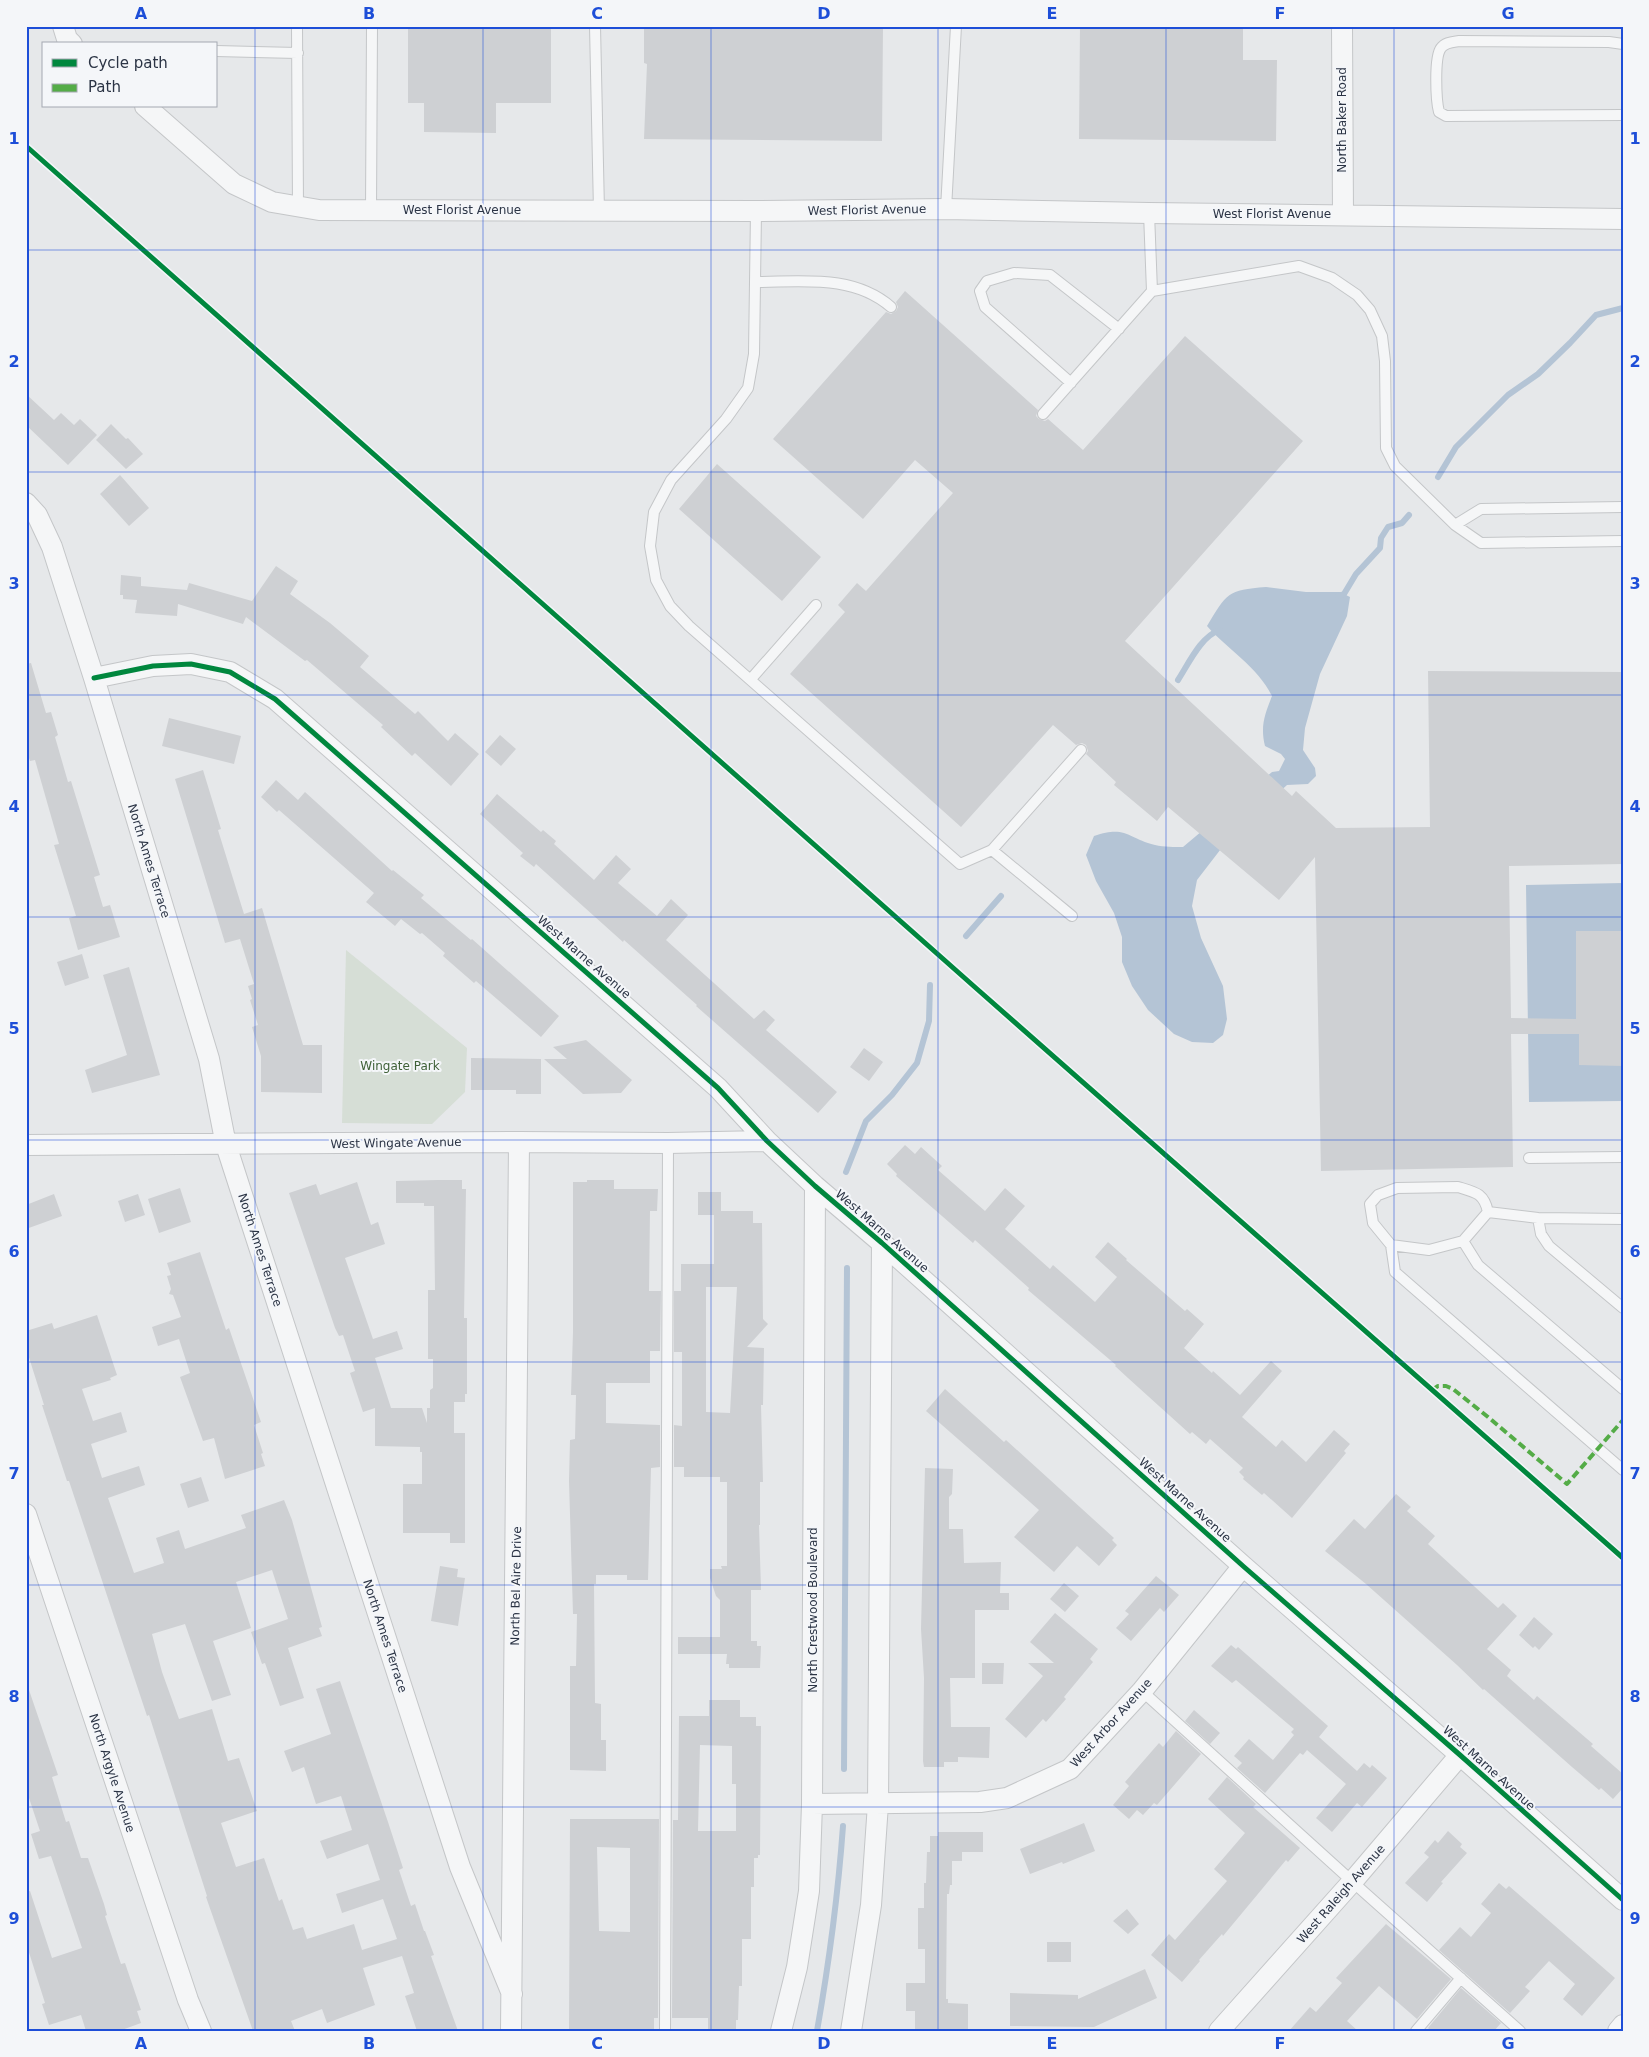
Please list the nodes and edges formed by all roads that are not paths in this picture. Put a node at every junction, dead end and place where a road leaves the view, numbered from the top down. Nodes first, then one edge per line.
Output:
1 (63, 26) edge
2 (297, 26) edge
3 (372, 26) edge
4 (595, 26) edge
5 (956, 26) edge
6 (1342, 26) edge
7 (70, 42) edge
8 (1623, 44) edge
9 (218, 51) edge
10 (298, 53) junction
11 (146, 108) edge
12 (1623, 116) edge
13 (298, 208) junction
14 (946, 209) junction
15 (371, 210) junction
16 (599, 211) junction
17 (756, 211) junction
18 (1150, 214) junction
19 (1343, 215) junction
20 (1623, 218) edge
21 (755, 282) junction
22 (1152, 291) junction
23 (891, 307) dead end
24 (1119, 329) junction
25 (1071, 383) junction
26 (1043, 414) dead end
27 (26, 503) edge
28 (1623, 506) edge
29 (1455, 525) junction
30 (1623, 541) edge
31 (816, 606) dead end
32 (94, 678) junction
33 (750, 679) junction
34 (1081, 750) dead end
35 (992, 850) junction
36 (1072, 916) dead end
37 (767, 1141) junction
38 (520, 1142) junction
39 (668, 1143) junction
40 (26, 1145) edge
41 (226, 1145) junction
42 (1529, 1158) dead end
43 (1623, 1158) edge
44 (815, 1186) junction
45 (1488, 1212) junction
46 (1538, 1218) junction
47 (1623, 1219) edge
48 (1463, 1241) junction
49 (882, 1242) junction
50 (1391, 1245) junction
51 (1623, 1308) edge
52 (1623, 1389) edge
53 (1623, 1470) edge
54 (26, 1514) edge
55 (1243, 1566) junction
56 (1142, 1691) junction
57 (1460, 1755) junction
58 (812, 1804) junction
59 (878, 1804) junction
60 (1352, 1882) junction
61 (1623, 1900) edge
62 (1461, 1978) junction
63 (512, 1994) junction
64 (1623, 2025) edge
65 (200, 2031) edge
66 (511, 2031) edge
67 (665, 2031) edge
68 (782, 2031) edge
69 (851, 2031) edge
70 (1220, 2031) edge
71 (1416, 2031) edge
72 (1520, 2031) edge
73 (1618, 2031) edge

1 - 7 street
2 - 10 lane
3 - 15 lane
4 - 16 lane
5 - 14 lane
6 - 19 street, North Baker Road
8 - 12 lane
9 - 10 lane
10 - 13 lane
11 - 13 street, West Florist Avenue
13 - 15 street, West Florist Avenue
14 - 17 street, West Florist Avenue
14 - 18 street, West Florist Avenue
15 - 16 street, West Florist Avenue
16 - 17 street, West Florist Avenue
17 - 21 lane
18 - 19 street, West Florist Avenue
18 - 22 lane
19 - 20 street, West Florist Avenue
21 - 23 lane
21 - 33 lane
22 - 24 lane
22 - 29 lane
24 - 25 lane
24 - 25 lane
25 - 26 lane
27 - 32 street, North Ames Terrace
28 - 29 lane
29 - 30 lane
31 - 33 lane
32 - 37 street, West Marne Avenue
32 - 41 street, North Ames Terrace
33 - 35 lane
34 - 35 lane
35 - 36 lane
37 - 39 street, West Wingate Avenue
37 - 44 street, West Marne Avenue
38 - 39 street, West Wingate Avenue
38 - 41 street, West Wingate Avenue
38 - 63 street, North Bel Aire Drive
39 - 67 lane
40 - 41 street, West Wingate Avenue
41 - 63 street, North Ames Terrace
42 - 43 lane
44 - 49 street, West Marne Avenue
44 - 58 street, North Crestwood Boulevard
45 - 46 lane
45 - 48 lane
45 - 50 lane
46 - 47 lane
46 - 51 lane
48 - 50 lane
48 - 52 lane
49 - 55 street, West Marne Avenue
49 - 59 street
50 - 53 lane
54 - 65 street, North Argyle Avenue
55 - 56 street, West Arbor Avenue
55 - 57 street, West Marne Avenue
56 - 59 street, West Arbor Avenue
56 - 60 lane
57 - 60 street, West Raleigh Avenue
57 - 61 street, West Marne Avenue
58 - 59 street, West Arbor Avenue
58 - 68 street, North Crestwood Boulevard
59 - 69 street
60 - 62 lane
60 - 70 street, West Raleigh Avenue
62 - 71 lane
62 - 72 lane
63 - 66 street, North Bel Aire Drive
64 - 73 street

